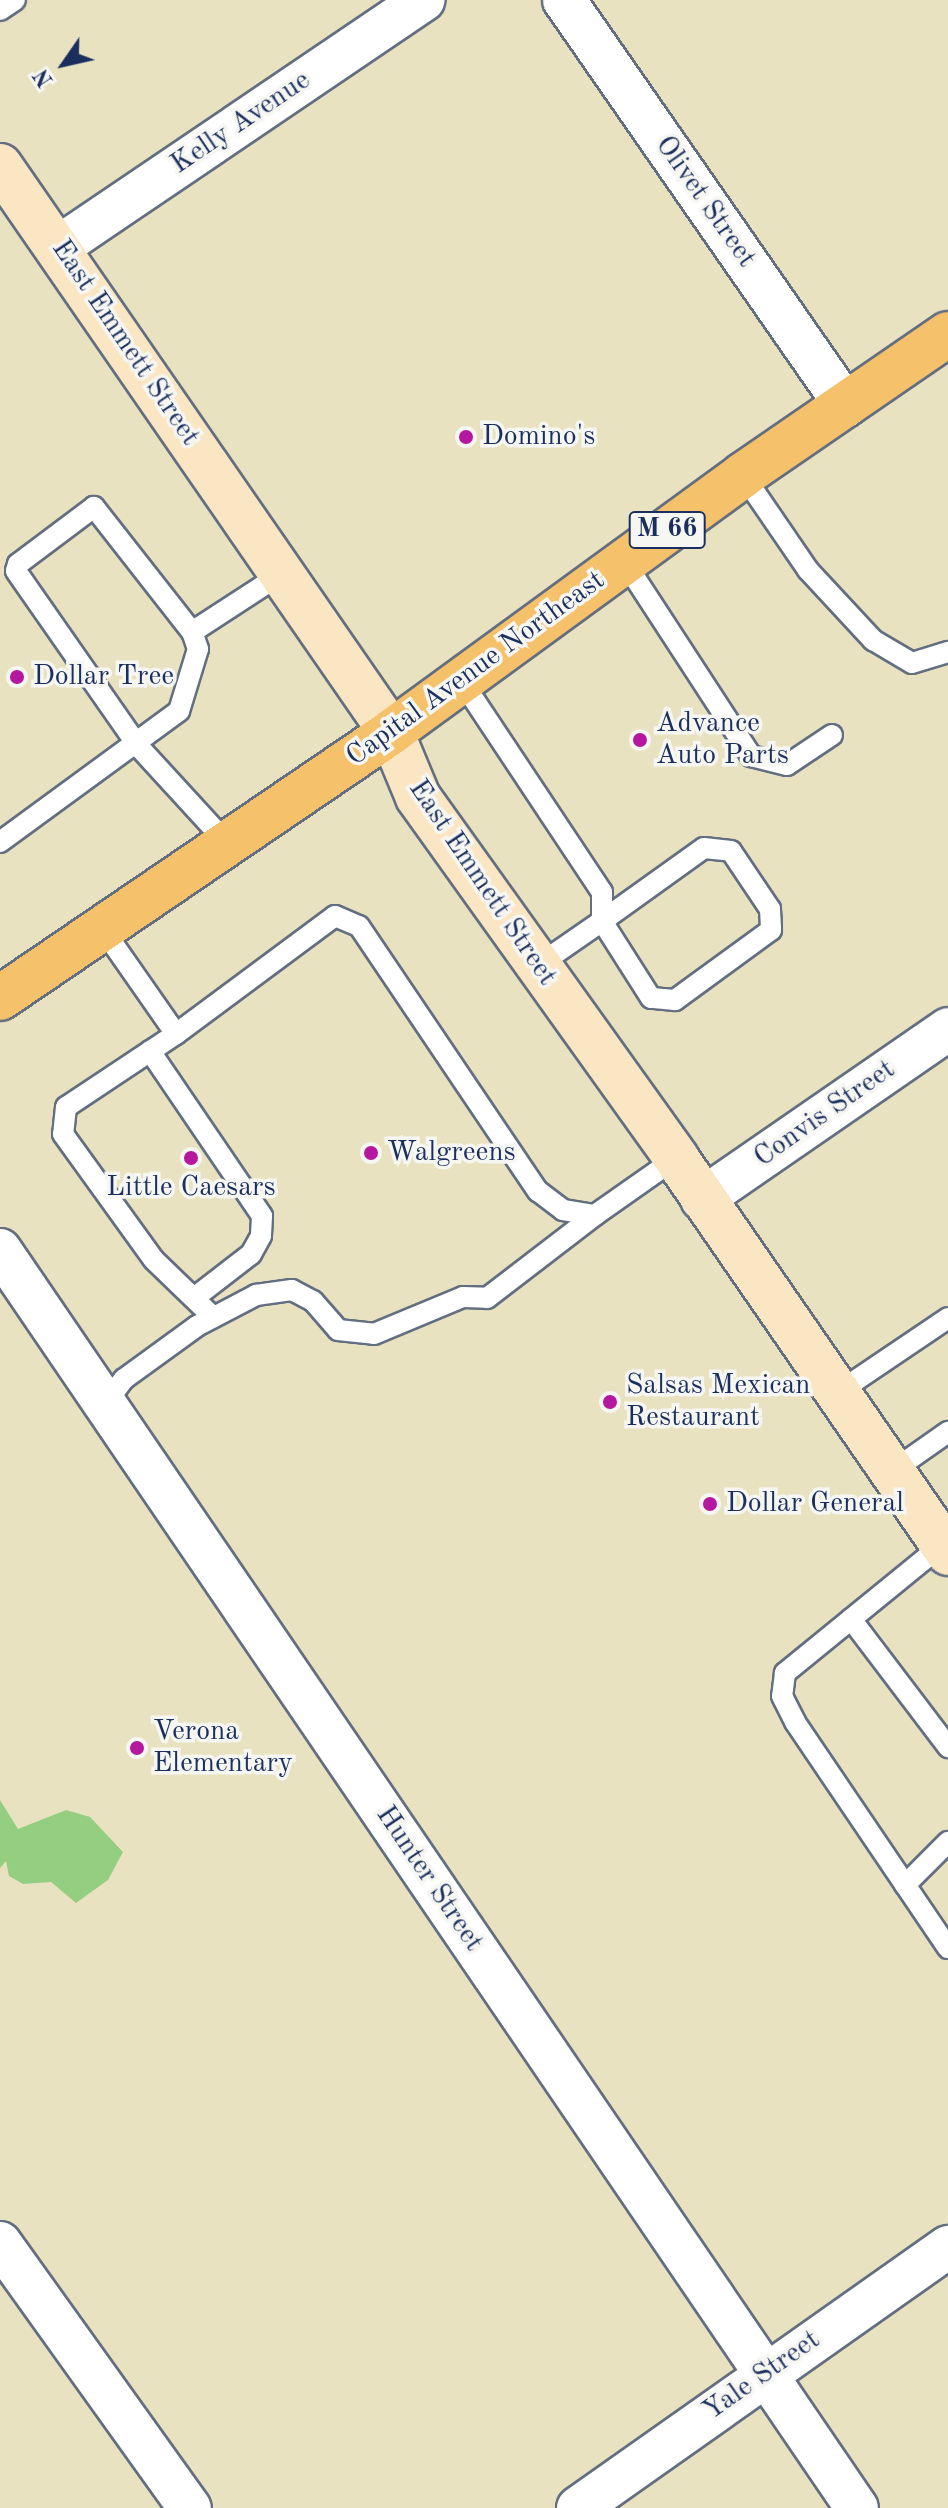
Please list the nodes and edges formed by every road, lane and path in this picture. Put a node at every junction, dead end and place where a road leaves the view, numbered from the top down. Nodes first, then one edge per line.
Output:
1 (15, 0) edge
2 (423, 0) edge
3 (564, 0) edge
4 (0, 10) edge
5 (0, 166) edge
6 (60, 246) junction
7 (948, 334) edge
8 (846, 405) junction
9 (743, 475) junction
10 (624, 561) junction
11 (283, 573) junction
12 (192, 632) junction
13 (948, 652) edge
14 (461, 680) junction
15 (391, 732) junction
16 (832, 735) dead end
17 (138, 746) junction
18 (0, 842) edge
19 (227, 843) junction
20 (602, 921) junction
21 (102, 928) junction
22 (537, 966) junction
23 (2, 993) edge
24 (948, 1029) edge
25 (176, 1034) junction
26 (150, 1051) junction
27 (676, 1158) junction
28 (702, 1199) junction
29 (595, 1215) junction
30 (0, 1250) edge
31 (194, 1298) junction
32 (212, 1316) junction
33 (948, 1318) edge
34 (837, 1393) junction
35 (105, 1404) junction
36 (948, 1432) edge
37 (891, 1472) junction
38 (945, 1549) edge
39 (851, 1619) junction
40 (948, 1747) edge
41 (948, 1842) edge
42 (905, 1885) junction
43 (948, 1948) edge
44 (0, 2243) edge
45 (948, 2247) edge
46 (765, 2373) junction
47 (190, 2508) edge
48 (578, 2508) edge
49 (857, 2508) edge

1 - 4 lane
2 - 6 street, Kelly Avenue
3 - 8 street, Olivet Street
5 - 6 street, East Emmett Street
6 - 11 street, East Emmett Street
7 - 8 main road, Capital Avenue Northeast / M 66
8 - 9 main road, Capital Avenue Northeast / M 66
9 - 10 main road, Capital Avenue Northeast / M 66
9 - 13 lane
10 - 14 main road, Capital Avenue Northeast / M 66
10 - 16 lane
11 - 12 lane
11 - 15 street, East Emmett Street
12 - 17 lane
12 - 17 lane
14 - 15 main road, Capital Avenue Northeast / M 66
14 - 20 lane
15 - 19 main road, Capital Avenue Northeast / M 66
15 - 22 street, East Emmett Street
17 - 18 lane
17 - 19 lane
19 - 21 main road, Capital Avenue Northeast / M 66
20 - 20 lane
20 - 22 lane
21 - 23 main road, Capital Avenue Northeast / M 66
21 - 25 lane
22 - 27 street, East Emmett Street
24 - 28 street, Convis Street
25 - 26 lane
25 - 29 lane
26 - 31 lane
26 - 31 lane
27 - 28 street, East Emmett Street
27 - 29 lane
28 - 34 street, East Emmett Street
29 - 32 lane
30 - 35 street, Hunter Street
31 - 32 lane
32 - 35 lane
33 - 34 lane
34 - 37 street, East Emmett Street
35 - 46 street, Hunter Street
36 - 37 lane
37 - 38 street, East Emmett Street
38 - 39 lane
39 - 40 lane
39 - 42 lane
41 - 42 lane
42 - 43 lane
44 - 47 street
45 - 46 street, Yale Street
46 - 48 street, Yale Street
46 - 49 street, Hunter Street

